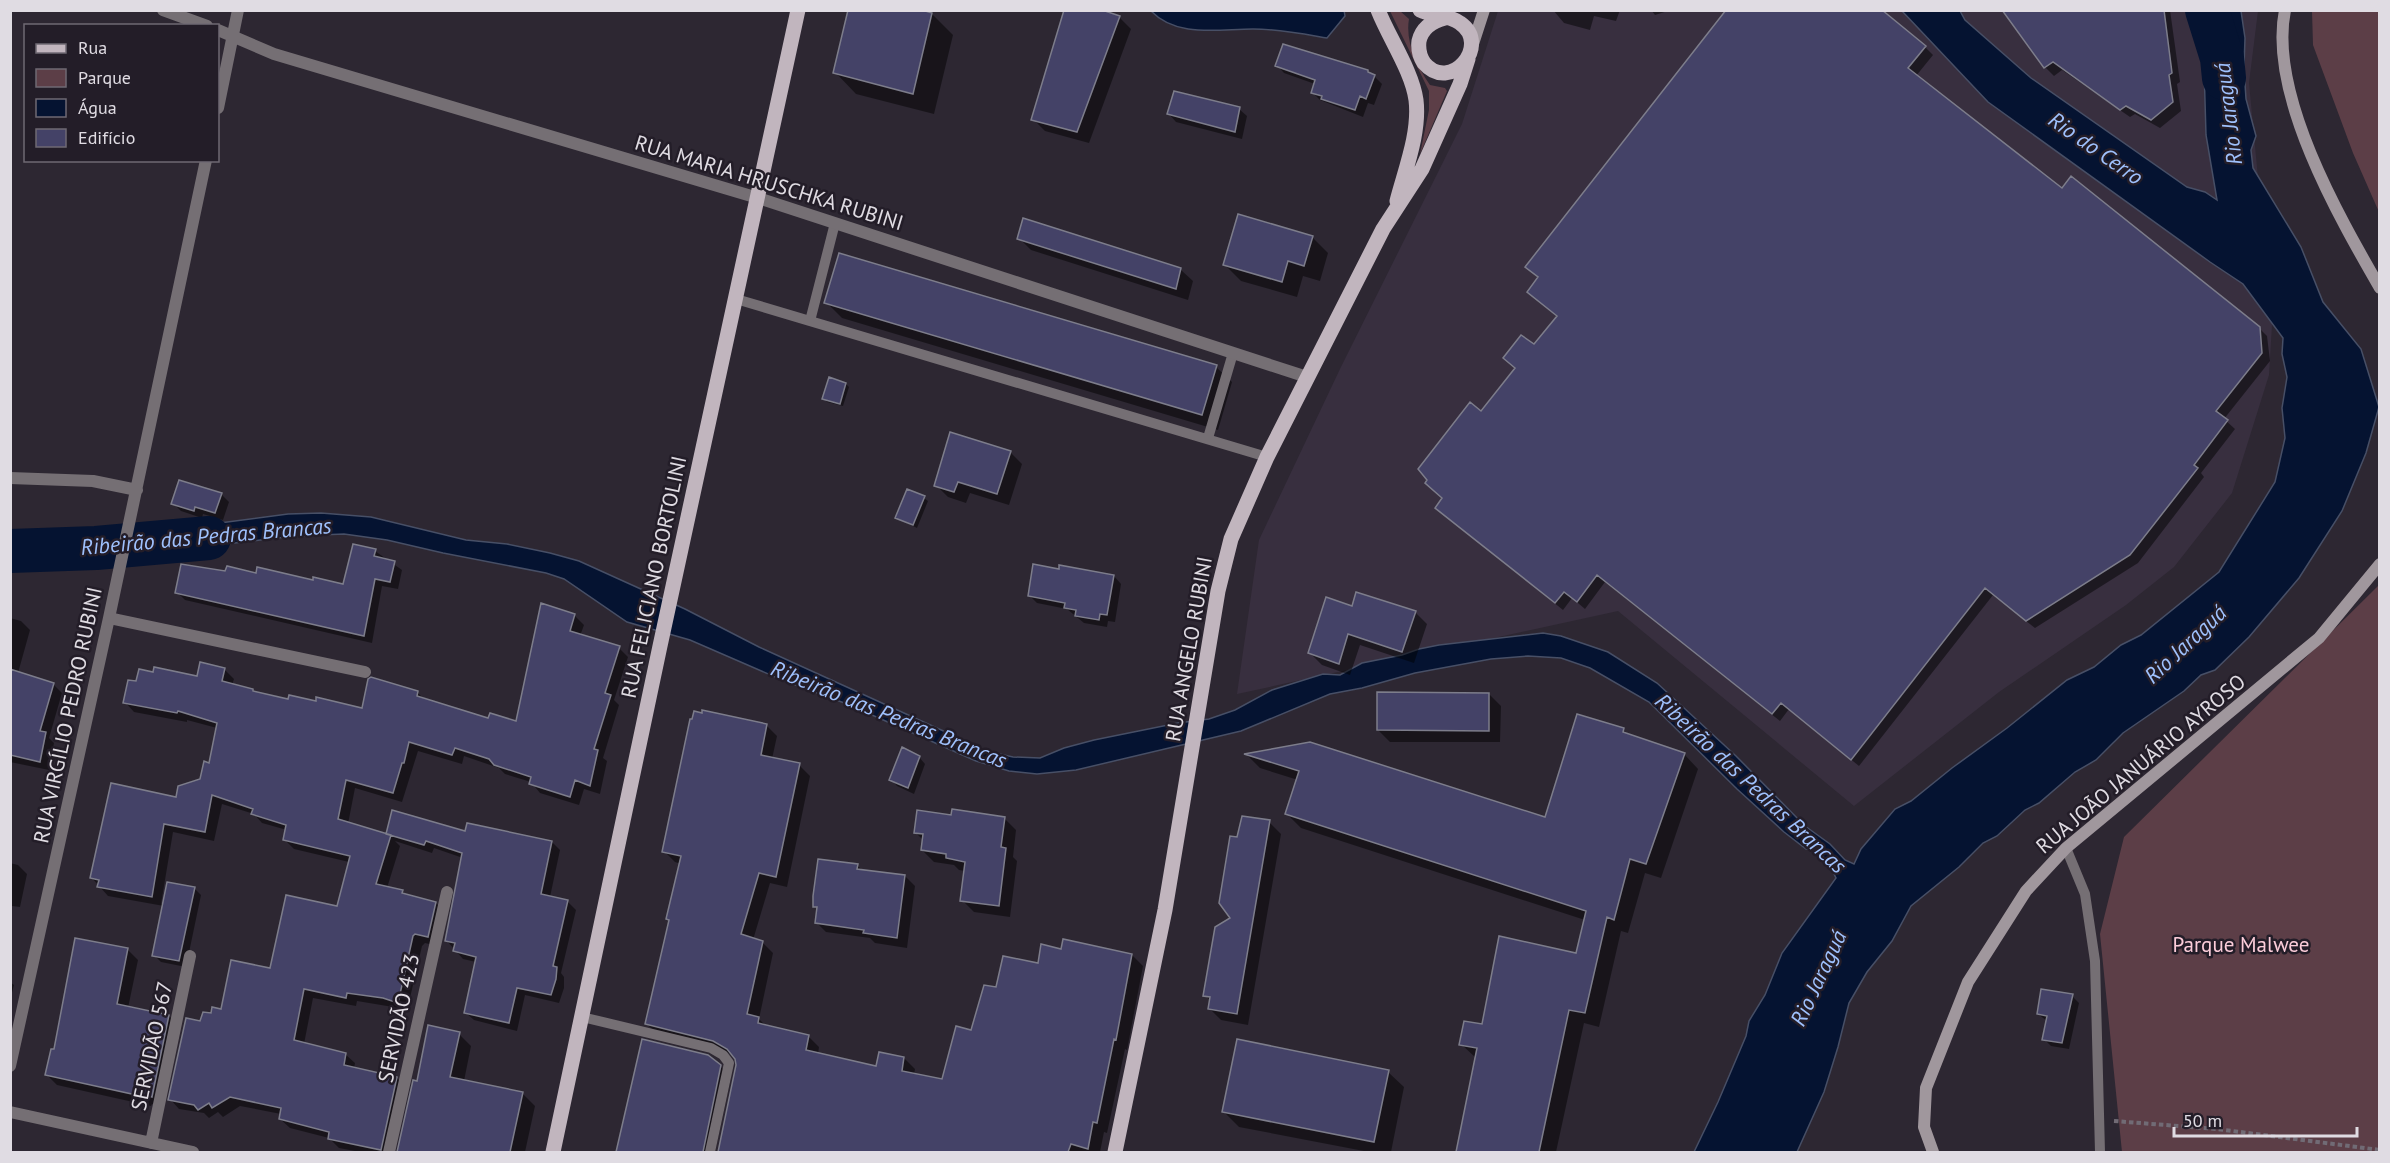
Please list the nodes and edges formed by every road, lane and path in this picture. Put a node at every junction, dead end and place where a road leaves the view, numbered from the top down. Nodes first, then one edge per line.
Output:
1 (163, 10) edge
2 (238, 10) edge
3 (798, 10) edge
4 (1378, 10) edge
5 (1420, 10) edge
6 (1484, 10) edge
7 (2285, 10) edge
8 (1448, 14) edge
9 (202, 24) edge
10 (219, 30) edge
11 (232, 37) junction
12 (1470, 53) junction
13 (219, 103) edge
14 (206, 162) edge
15 (758, 198) junction
16 (1394, 209) junction
17 (835, 223) junction
18 (2379, 288) edge
19 (736, 299) junction
20 (810, 321) junction
21 (1233, 353) junction
22 (1307, 377) junction
23 (1208, 438) junction
24 (1267, 457) junction
25 (10, 478) edge
26 (137, 490) junction
27 (2379, 564) edge
28 (109, 618) junction
29 (364, 672) dead end
30 (2066, 848) junction
31 (447, 891) dead end
32 (190, 956) dead end
33 (582, 1017) junction
34 (10, 1066) edge
35 (10, 1112) edge
36 (2098, 1120) junction
37 (151, 1143) junction
38 (2379, 1150) edge
39 (193, 1152) edge
40 (389, 1152) edge
41 (553, 1152) edge
42 (710, 1152) edge
43 (1115, 1152) edge
44 (1933, 1152) edge
45 (2100, 1152) edge

1 - 9 street
2 - 11 street
3 - 15 main road, RUA FELICIANO BORTOLINI
4 - 16 main road
5 - 8 main road
6 - 12 main road
7 - 18 main road
8 - 12 main road
8 - 12 main road
10 - 11 street, RUA MARIA HRUSCHKA RUBINI
11 - 13 street
11 - 15 street, RUA MARIA HRUSCHKA RUBINI
12 - 16 main road, RUA ANGELO RUBINI
14 - 26 street, RUA VIRGÍLIO PEDRO RUBINI
15 - 17 street, RUA MARIA HRUSCHKA RUBINI
15 - 19 main road, RUA FELICIANO BORTOLINI
16 - 22 main road, RUA ANGELO RUBINI
17 - 20 lane
17 - 21 street, RUA MARIA HRUSCHKA RUBINI
19 - 20 lane
19 - 33 main road, RUA FELICIANO BORTOLINI
20 - 23 lane
21 - 22 street, RUA MARIA HRUSCHKA RUBINI
21 - 23 lane
22 - 24 main road, RUA ANGELO RUBINI
23 - 24 lane
24 - 43 main road, RUA ANGELO RUBINI
25 - 26 street
26 - 28 street, RUA VIRGÍLIO PEDRO RUBINI
27 - 30 main road, RUA JOÃO JANUÁRIO AYROSO
28 - 29 street
28 - 34 street, RUA VIRGÍLIO PEDRO RUBINI
30 - 36 lane
30 - 44 main road, RUA JOÃO JANUÁRIO AYROSO
31 - 40 street, SERVIDÃO 423
32 - 37 street, SERVIDÃO 567
33 - 41 main road, RUA FELICIANO BORTOLINI
33 - 42 lane
35 - 37 street
36 - 38 path
36 - 45 lane
37 - 39 street

